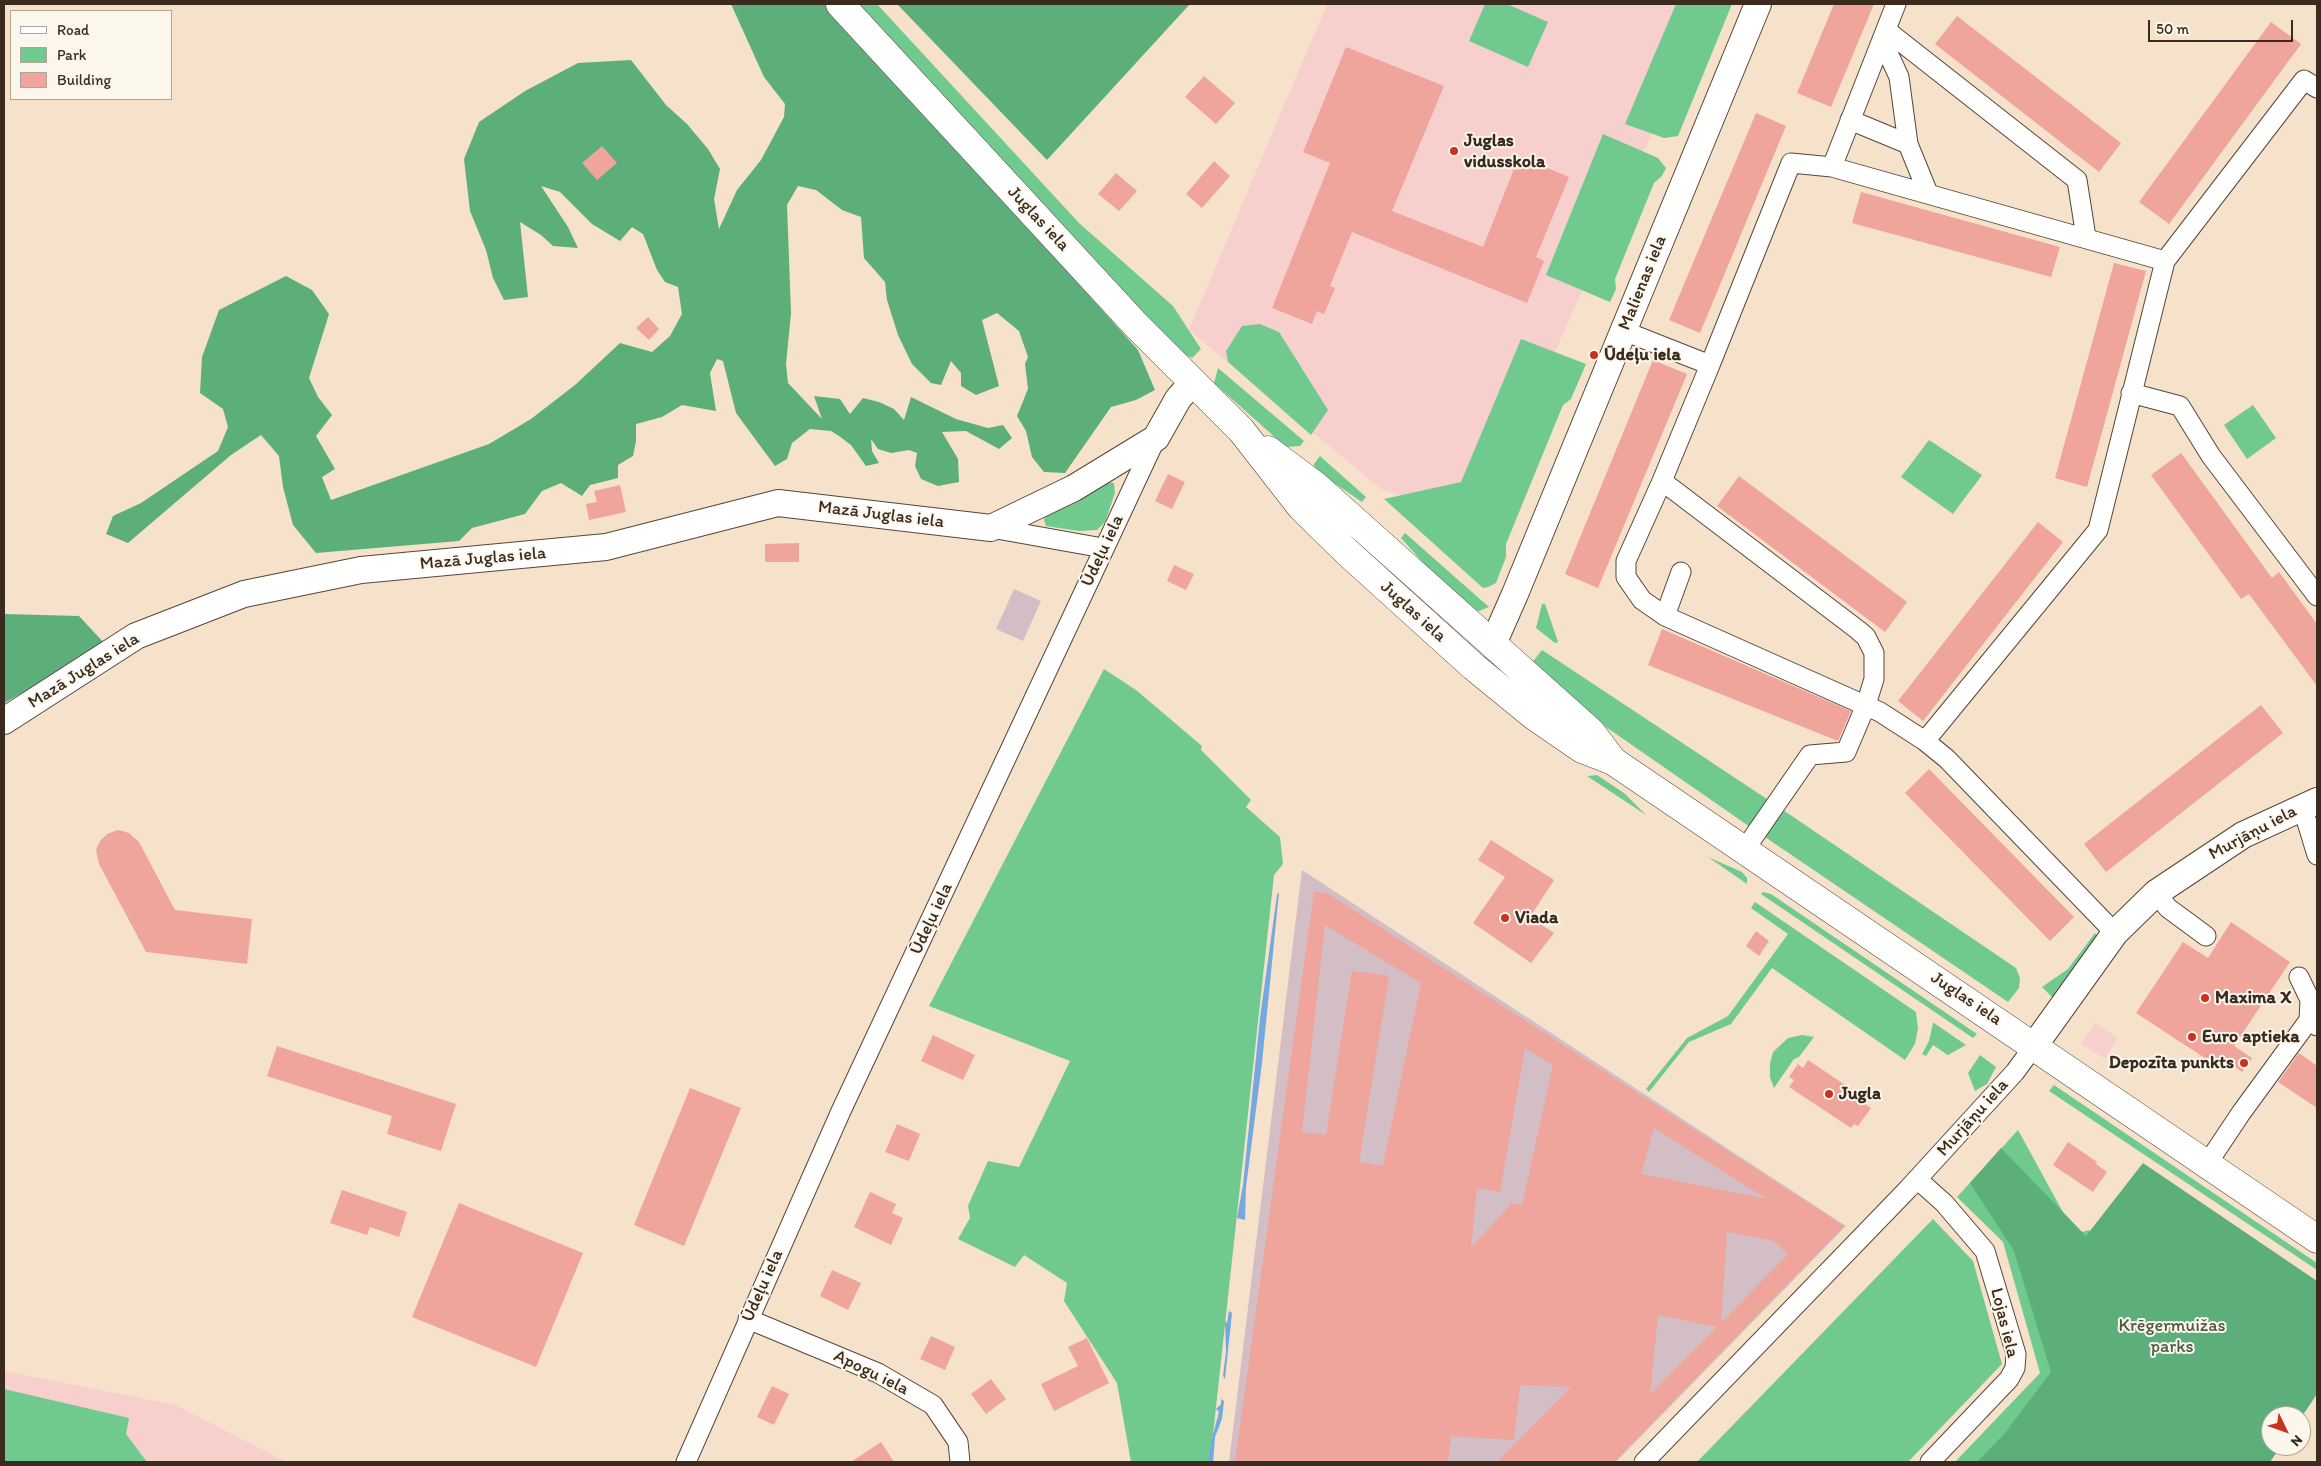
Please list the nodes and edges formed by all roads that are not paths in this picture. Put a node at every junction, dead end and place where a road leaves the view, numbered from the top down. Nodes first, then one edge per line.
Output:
1 (840, 4) edge
2 (1758, 4) edge
3 (1896, 4) edge
4 (1884, 35) junction
5 (2317, 88) edge
6 (1850, 120) junction
7 (1908, 144) junction
8 (1832, 167) junction
9 (1928, 193) junction
10 (2086, 238) junction
11 (2165, 261) junction
12 (1624, 331) junction
13 (1710, 365) junction
14 (1192, 383) junction
15 (2131, 393) junction
16 (1241, 430) junction
17 (1156, 438) junction
18 (1662, 482) junction
19 (991, 528) junction
20 (1103, 548) junction
21 (1681, 572) dead end
22 (2317, 596) edge
23 (1664, 616) junction
24 (1492, 644) junction
25 (1474, 666) junction
26 (1866, 705) junction
27 (4, 721) edge
28 (1925, 741) junction
29 (1613, 761) junction
30 (2309, 804) edge
31 (1745, 850) junction
32 (2317, 855) edge
33 (2156, 893) junction
34 (2115, 933) junction
35 (2206, 936) dead end
36 (2299, 977) dead end
37 (2313, 1023) edge
38 (2034, 1046) junction
39 (2207, 1164) junction
40 (1917, 1179) junction
41 (2317, 1239) edge
42 (748, 1319) junction
43 (686, 1462) edge
44 (960, 1462) edge
45 (1644, 1462) edge
46 (1930, 1462) edge

1 - 14 main road, Juglas iela
2 - 12 street, Malienas iela
3 - 4 street
4 - 6 street
4 - 7 street
4 - 10 street
5 - 11 street
6 - 7 street
6 - 8 street
7 - 9 street
8 - 9 street
8 - 13 street
9 - 10 street
10 - 11 street
11 - 15 street
12 - 13 street
12 - 24 street, Malienas iela
13 - 18 street
14 - 16 main road, Juglas iela
14 - 17 street, Ūdeļu iela
15 - 22 street
15 - 28 street
16 - 24 main road, Juglas iela
16 - 25 main road, Juglas iela
17 - 19 street
17 - 20 street, Ūdeļu iela
18 - 23 street
18 - 26 street
19 - 20 street, Mazā Juglas iela
19 - 27 street, Mazā Juglas iela
20 - 42 street, Ūdeļu iela
21 - 23 street
23 - 26 street
24 - 25 main road
24 - 29 main road, Juglas iela
25 - 29 main road, Juglas iela
26 - 28 street
26 - 31 street
28 - 34 street
29 - 31 main road, Juglas iela
30 - 32 street
30 - 33 street, Murjāņu iela
31 - 38 main road, Juglas iela
33 - 34 street, Murjāņu iela
33 - 35 street
34 - 38 street, Murjāņu iela
36 - 37 street
37 - 39 street
38 - 39 main road, Juglas iela
38 - 40 street, Murjāņu iela
39 - 41 main road, Juglas iela
40 - 45 street, Murjāņu iela
40 - 46 street, Lojas iela
42 - 43 street, Ūdeļu iela
42 - 44 street, Apogu iela

